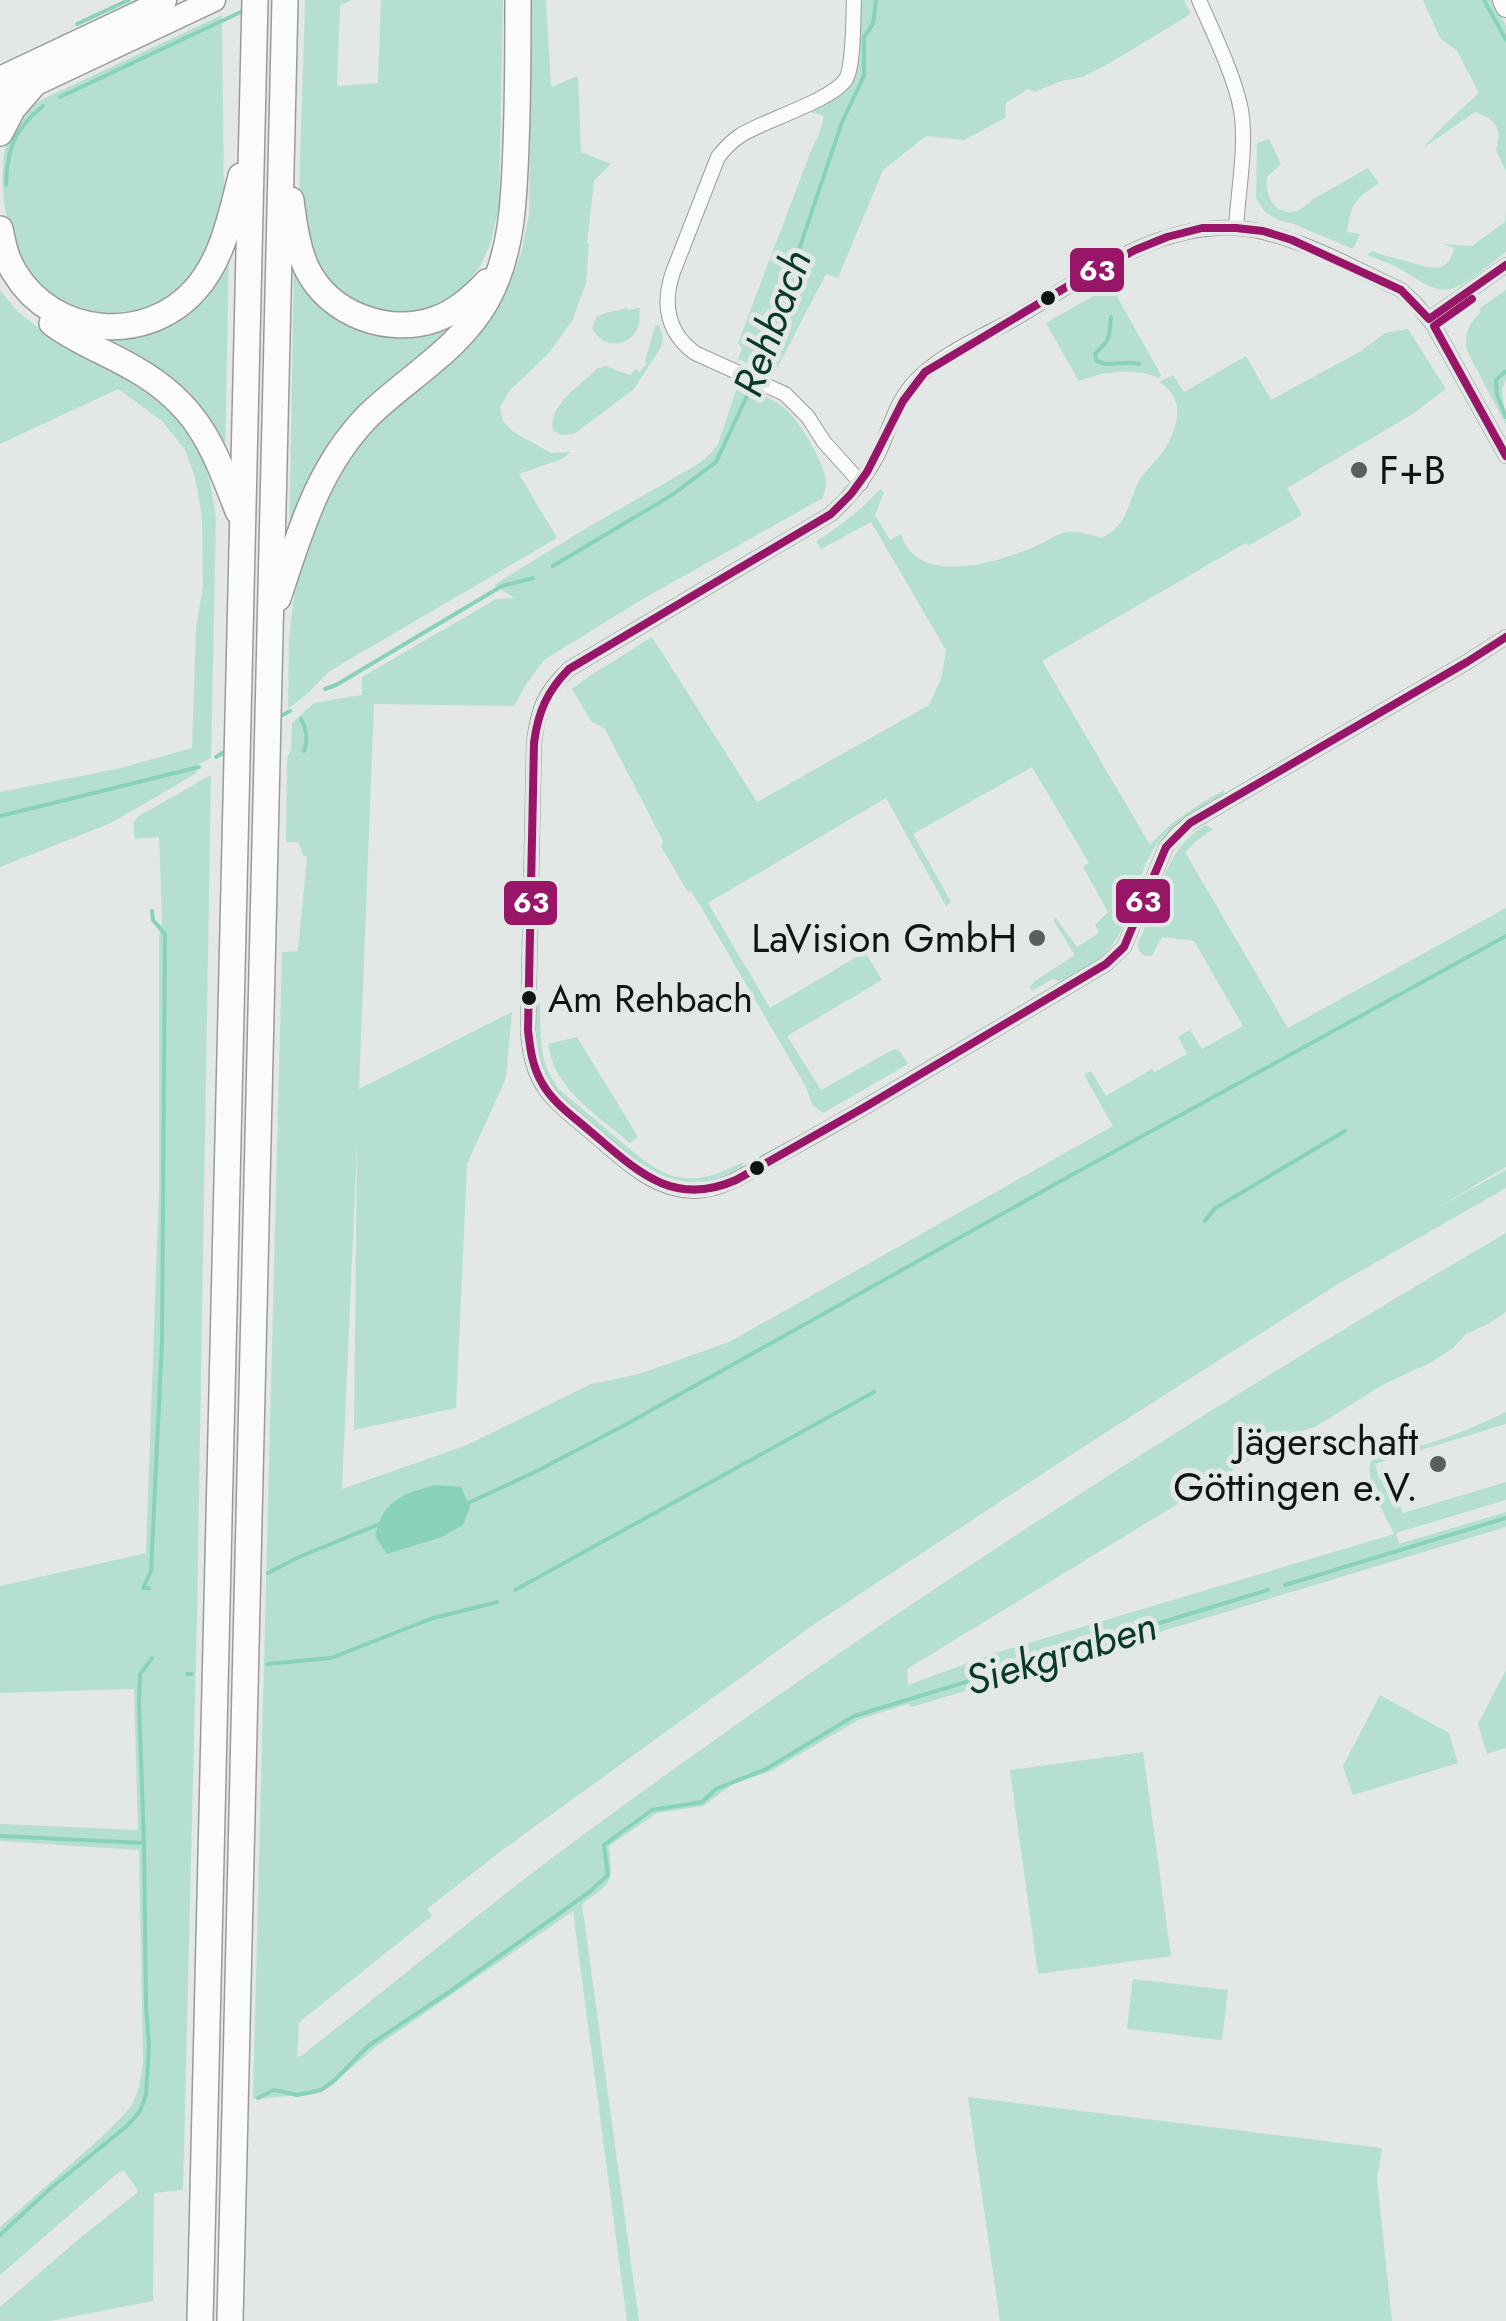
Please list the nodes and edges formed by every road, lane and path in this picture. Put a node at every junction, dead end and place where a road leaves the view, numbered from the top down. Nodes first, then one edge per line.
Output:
1 (165, 0) edge
2 (214, 0) edge
3 (255, 0) edge
4 (284, 0) edge
5 (518, 0) edge
6 (854, 0) edge
7 (1199, 0) edge
8 (0, 78) edge
9 (33, 85) junction
10 (0, 101) edge
11 (281, 124) junction
12 (252, 132) junction
13 (0, 133) edge
14 (0, 228) edge
15 (1236, 228) junction
16 (502, 262) junction
17 (0, 264) edge
18 (1506, 265) edge
19 (1506, 275) edge
20 (1431, 322) junction
21 (1506, 456) edge
22 (860, 483) junction
23 (243, 523) junction
24 (269, 626) junction
25 (1506, 637) edge
26 (200, 2321) edge
27 (230, 2321) edge

1 - 8 main road
2 - 9 main road
3 - 12 highway
4 - 11 highway
5 - 16 highway
6 - 22 street
7 - 15 street
9 - 10 main road
9 - 13 highway
11 - 16 highway
11 - 24 highway
12 - 14 highway
12 - 23 highway
15 - 20 street
15 - 22 street
16 - 24 highway
17 - 23 highway
18 - 20 street
19 - 20 street
20 - 21 street
22 - 25 street
23 - 26 highway
24 - 27 highway

